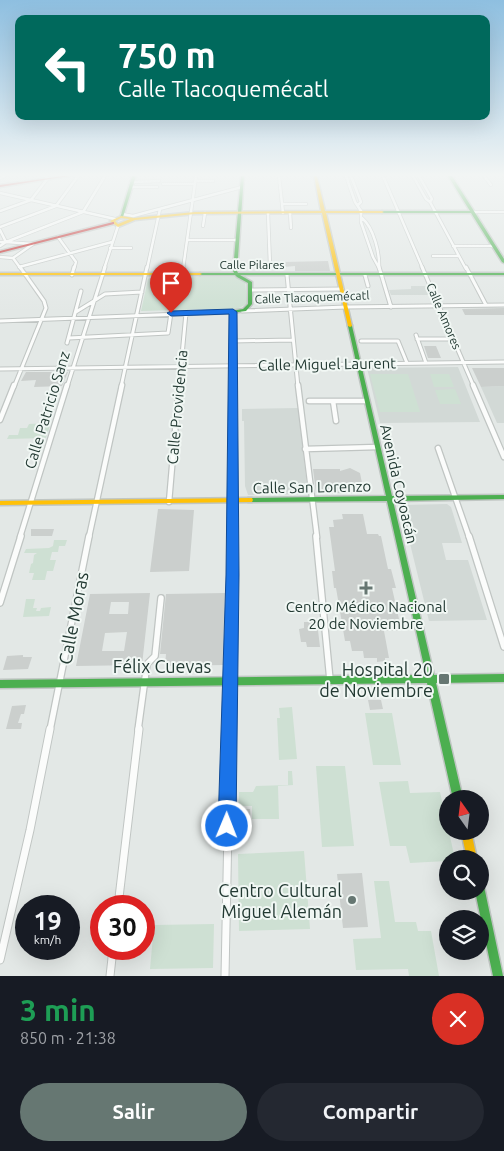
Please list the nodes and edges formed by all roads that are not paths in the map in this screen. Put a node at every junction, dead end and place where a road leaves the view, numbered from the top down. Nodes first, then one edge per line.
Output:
1 (16, 222) edge
2 (58, 222) edge
3 (113, 222) edge
4 (118, 222) edge
5 (157, 222) edge
6 (189, 222) edge
7 (204, 222) edge
8 (239, 222) edge
9 (268, 222) edge
10 (289, 222) edge
11 (325, 222) edge
12 (361, 222) edge
13 (367, 222) edge
14 (402, 222) edge
15 (440, 222) edge
16 (478, 222) edge
17 (203, 226) dead end
18 (0, 228) edge
19 (291, 228) dead end
20 (362, 228) junction
21 (369, 228) junction
22 (58, 237) junction
23 (187, 240) junction
24 (237, 240) junction
25 (6, 242) junction
26 (112, 242) junction
27 (368, 243) junction
28 (374, 243) junction
29 (0, 244) edge
30 (33, 244) junction
31 (453, 246) junction
32 (494, 246) junction
33 (110, 248) junction
34 (131, 248) dead end
35 (0, 252) edge
36 (71, 253) junction
37 (433, 256) dead end
38 (459, 256) junction
39 (0, 257) edge
40 (373, 257) junction
41 (379, 257) junction
42 (12, 258) junction
43 (504, 262) edge
44 (270, 265) dead end
45 (19, 267) junction
46 (380, 268) junction
47 (0, 274) edge
48 (25, 274) junction
49 (504, 274) edge
50 (72, 275) junction
51 (101, 275) junction
52 (146, 275) junction
53 (182, 275) junction
54 (237, 275) junction
55 (287, 275) junction
56 (365, 275) junction
57 (382, 275) junction
58 (426, 275) junction
59 (468, 275) junction
60 (338, 276) junction
61 (368, 286) dead end
62 (342, 289) junction
63 (250, 290) junction
64 (288, 290) junction
65 (81, 291) dead end
66 (142, 292) junction
67 (94, 300) junction
68 (486, 305) junction
69 (504, 305) edge
70 (439, 306) junction
71 (346, 307) junction
72 (391, 307) junction
73 (290, 309) junction
74 (247, 310) junction
75 (76, 312) junction
76 (233, 312) junction
77 (171, 313) junction
78 (186, 313) junction
79 (137, 314) junction
80 (91, 316) junction
81 (75, 317) junction
82 (42, 318) junction
83 (0, 321) edge
84 (133, 335) junction
85 (69, 338) junction
86 (82, 338) junction
87 (292, 340) junction
88 (453, 340) junction
89 (233, 341) junction
90 (361, 341) dead end
91 (67, 343) dead end
92 (504, 362) edge
93 (407, 363) junction
94 (426, 363) junction
95 (464, 363) junction
96 (294, 364) junction
97 (358, 364) junction
98 (233, 365) junction
99 (127, 366) junction
100 (181, 366) junction
101 (74, 367) junction
102 (21, 368) junction
103 (0, 369) edge
104 (309, 400) dead end
105 (333, 401) junction
106 (367, 401) junction
107 (0, 420) edge
108 (336, 421) dead end
109 (378, 447) junction
110 (438, 448) dead end
111 (305, 449) junction
112 (504, 457) edge
113 (456, 497) junction
114 (504, 497) edge
115 (390, 498) junction
116 (313, 500) junction
117 (233, 501) junction
118 (169, 502) junction
119 (0, 503) edge
120 (32, 503) junction
121 (96, 503) junction
122 (161, 598) dead end
123 (0, 603) edge
124 (504, 647) edge
125 (504, 678) edge
126 (430, 679) junction
127 (330, 680) junction
128 (229, 681) junction
129 (60, 682) junction
130 (144, 682) junction
131 (0, 684) edge
132 (456, 790) edge
133 (119, 895) edge
134 (482, 900) edge
135 (0, 960) edge
136 (112, 960) edge
137 (110, 976) edge
138 (225, 976) edge
139 (498, 976) edge

1 - 18 street
2 - 25 street
3 - 22 street
4 - 26 street, Calle Patricio Sanz
5 - 52 street, Calle Moras
6 - 23 street
7 - 17 street
8 - 24 street
9 - 44 street
10 - 19 street
11 - 60 street, Avenida Coyoacán
12 - 20 street
13 - 21 street
14 - 58 street, Calle Amores
15 - 31 street
16 - 32 street
18 - 25 street
20 - 21 street
20 - 27 street
21 - 28 street
22 - 30 street
22 - 36 street
23 - 24 street
23 - 53 street
24 - 54 street
25 - 29 street
25 - 30 street
26 - 33 street, Calle Patricio Sanz
26 - 36 street
27 - 28 street
27 - 40 street
28 - 41 street
30 - 35 street
30 - 42 street
31 - 32 street
31 - 38 street
32 - 43 street
33 - 34 street
33 - 51 street, Calle Patricio Sanz
36 - 45 street
36 - 50 street
37 - 38 street
38 - 59 street
39 - 42 street
40 - 41 street
40 - 46 street
41 - 46 street
42 - 45 street
45 - 48 street
46 - 57 street
47 - 48 street, Calle Pilares
48 - 50 street, Calle Pilares
48 - 82 street
49 - 59 street, Calle Pilares
50 - 51 street, Calle Pilares
51 - 52 street, Calle Pilares
51 - 67 street, Calle Patricio Sanz
52 - 53 street, Calle Pilares
52 - 66 street, Calle Moras
53 - 54 street, Calle Pilares
54 - 55 street, Calle Pilares
54 - 63 street
55 - 60 street, Calle Pilares
55 - 64 street
56 - 57 street, Calle Pilares
56 - 60 street, Calle Pilares
56 - 61 street
57 - 58 street, Calle Pilares
57 - 72 street
58 - 59 street, Calle Pilares
58 - 70 street, Calle Amores
59 - 68 street
60 - 62 street, Avenida Coyoacán
62 - 64 street
62 - 71 street, Avenida Coyoacán
63 - 64 street
63 - 74 street
64 - 73 street
65 - 75 street
66 - 67 street
66 - 79 street, Calle Moras
67 - 75 street
67 - 80 street, Calle Patricio Sanz
68 - 69 street, Calle Tlacoquemécatl
68 - 70 street, Calle Tlacoquemécatl
70 - 72 street, Calle Tlacoquemécatl
70 - 88 street, Calle Amores
71 - 72 street, Calle Tlacoquemécatl
71 - 73 street, Calle Tlacoquemécatl
71 - 97 street, Avenida Coyoacán
73 - 74 street, Calle Tlacoquemécatl
73 - 87 street
74 - 76 street, Calle Tlacoquemécatl
75 - 81 street
76 - 78 street, Calle Tlacoquemécatl
76 - 89 street
77 - 78 street, Calle Tlacoquemécatl
77 - 79 street, Calle Tlacoquemécatl
77 - 84 street
78 - 100 street, Calle Providencia
79 - 80 street, Calle Tlacoquemécatl
79 - 84 street, Calle Moras
80 - 81 street, Calle Tlacoquemécatl
80 - 86 street, Calle Patricio Sanz
81 - 82 street, Calle Tlacoquemécatl
81 - 85 street
82 - 83 street, Calle Tlacoquemécatl
82 - 102 street
84 - 86 street
84 - 99 street, Calle Moras
85 - 86 street
85 - 91 street
86 - 101 street, Calle Patricio Sanz
87 - 89 street
87 - 96 street
88 - 94 street
88 - 95 street, Calle Amores
89 - 98 street
90 - 93 street
92 - 95 street, Calle Miguel Laurent
93 - 94 street, Calle Miguel Laurent
93 - 97 street, Calle Miguel Laurent
94 - 95 street, Calle Miguel Laurent
95 - 112 street, Calle Amores
96 - 97 street, Calle Miguel Laurent
96 - 98 street, Calle Miguel Laurent
96 - 111 street
97 - 106 street, Avenida Coyoacán
98 - 100 street, Calle Miguel Laurent
98 - 117 street
99 - 100 street, Calle Miguel Laurent
99 - 101 street, Calle Miguel Laurent
99 - 121 street, Calle Moras
100 - 118 street, Calle Providencia
101 - 102 street, Calle Miguel Laurent
101 - 120 street, Calle Patricio Sanz
102 - 103 street, Calle Miguel Laurent
102 - 107 street
104 - 105 street
105 - 106 street
105 - 108 street
106 - 109 street, Avenida Coyoacán
109 - 111 street
109 - 115 street, Avenida Coyoacán
110 - 113 street
111 - 116 street
113 - 114 street, Calle San Lorenzo
113 - 115 street, Calle San Lorenzo
113 - 124 street
115 - 116 street, Calle San Lorenzo
115 - 126 street, Avenida Coyoacán
116 - 117 street, Calle San Lorenzo
116 - 127 street
117 - 118 street, Calle San Lorenzo
117 - 128 street
118 - 121 street, Calle San Lorenzo
119 - 120 street, Calle San Lorenzo
120 - 121 street, Calle San Lorenzo
120 - 123 street, Calle Patricio Sanz
121 - 129 street, Calle Moras
122 - 130 street
125 - 126 street, Félix Cuevas
126 - 127 street, Félix Cuevas
126 - 132 street, Avenida Coyoacán
127 - 128 street, Félix Cuevas
128 - 130 street, Félix Cuevas
128 - 138 street
129 - 130 street, Félix Cuevas
129 - 131 street, Félix Cuevas
129 - 135 street, Calle Moras
130 - 133 street
134 - 139 street
136 - 137 street

